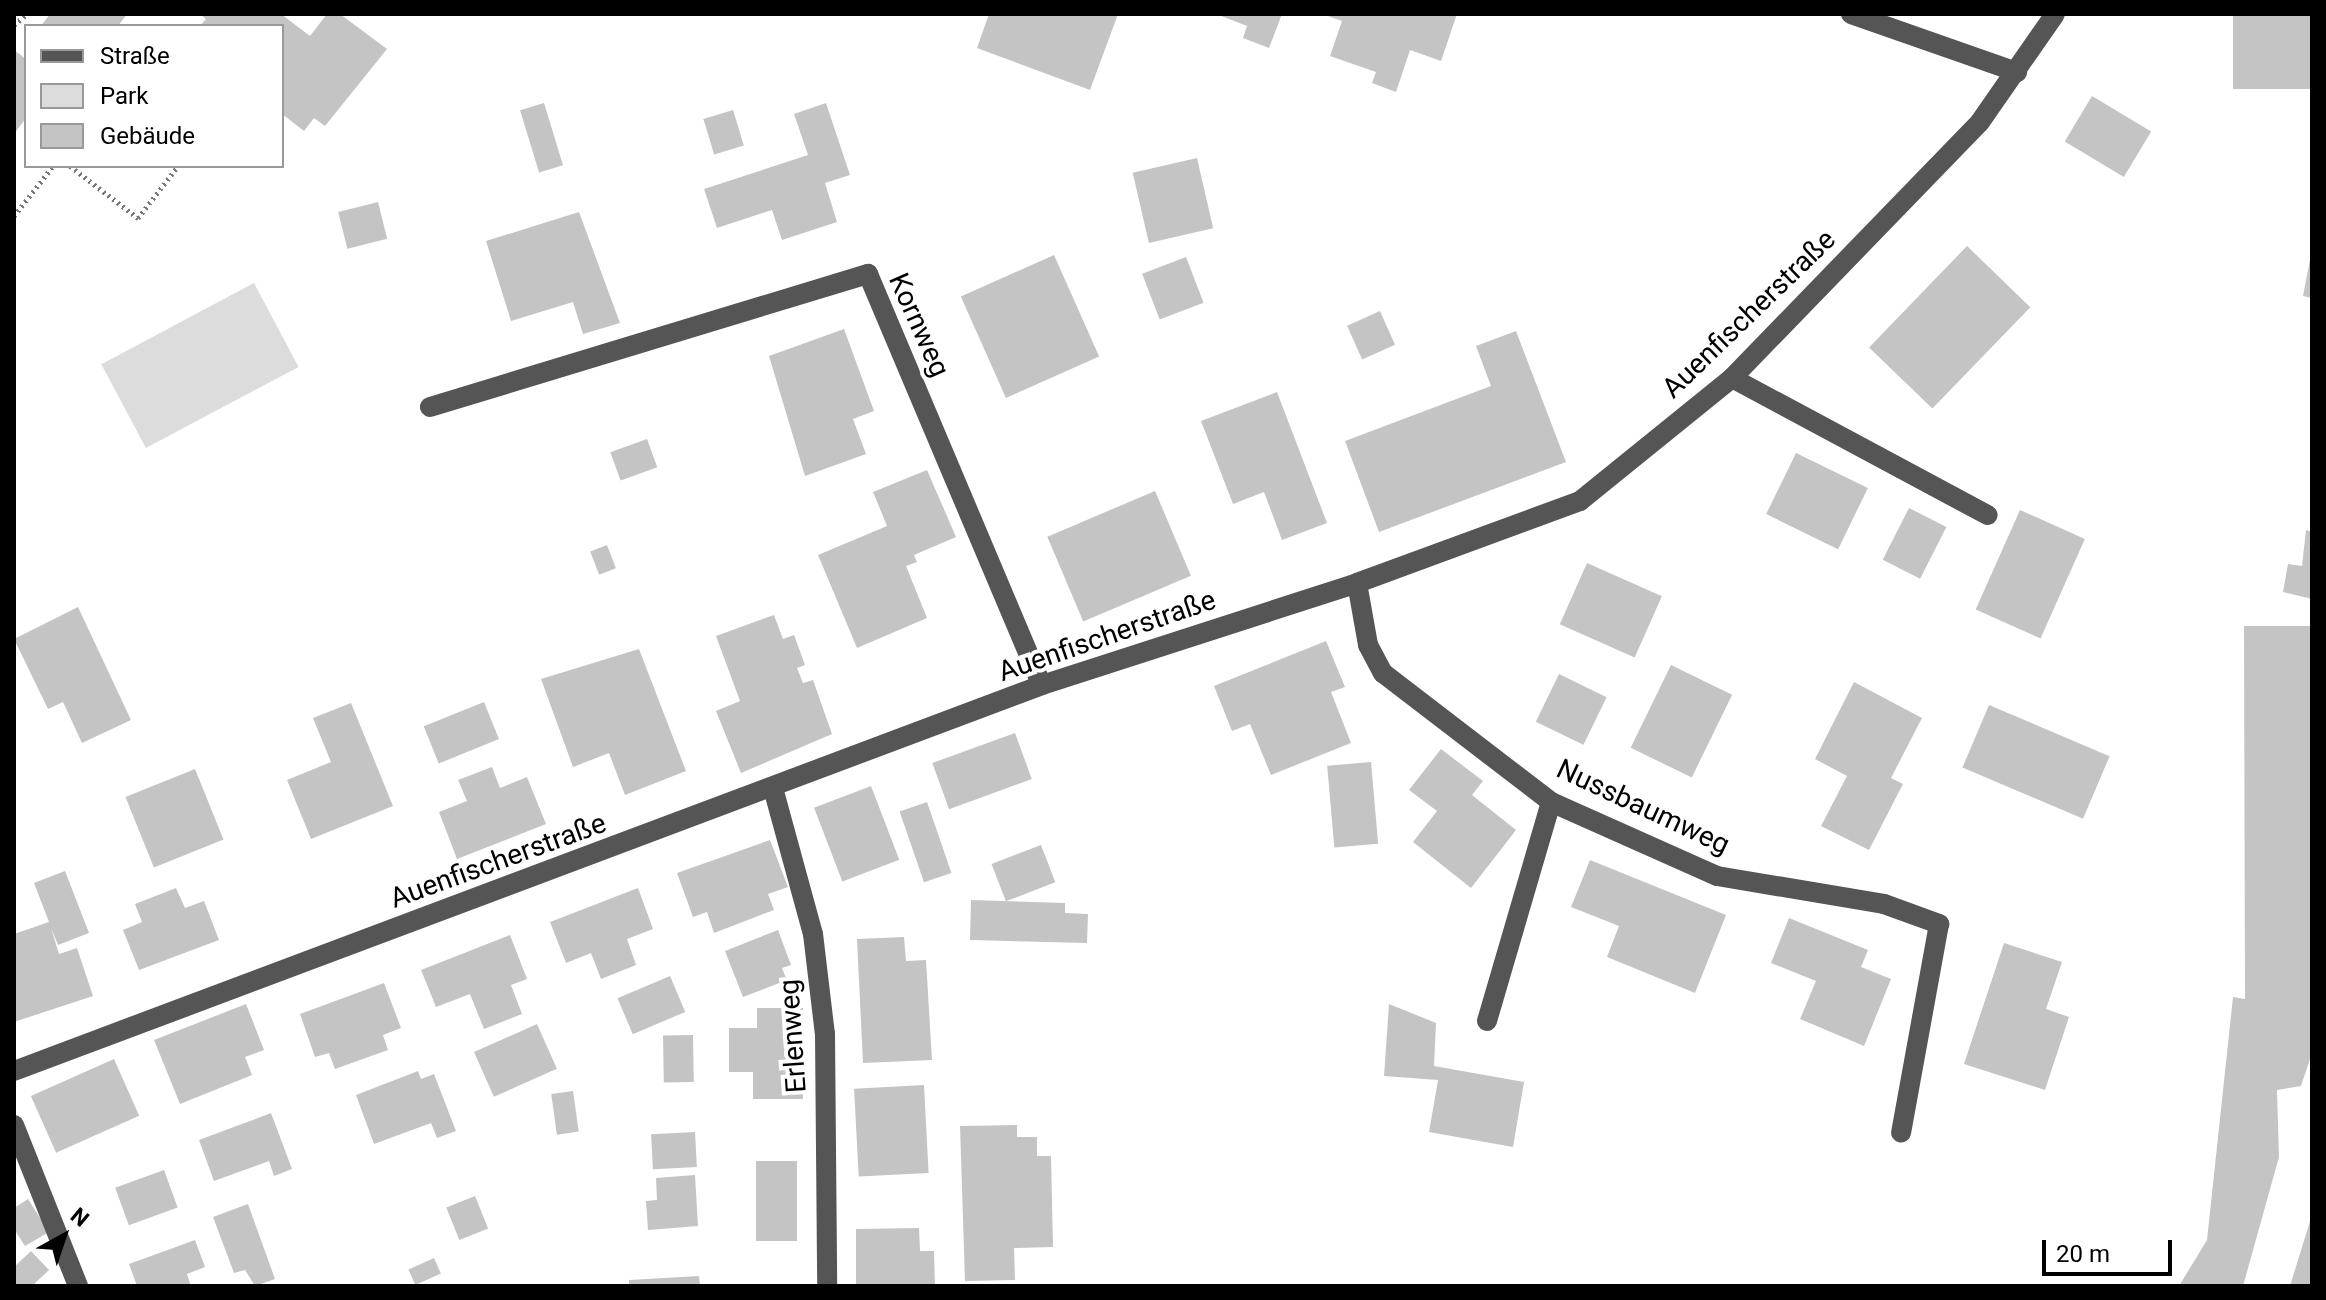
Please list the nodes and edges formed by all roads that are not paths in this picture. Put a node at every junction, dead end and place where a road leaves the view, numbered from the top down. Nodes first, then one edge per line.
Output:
1 (1851, 14) edge
2 (2055, 14) edge
3 (2017, 72) junction
4 (1732, 378) junction
5 (430, 407) dead end
6 (1988, 515) dead end
7 (1357, 583) junction
8 (1042, 685) junction
9 (773, 788) junction
10 (1551, 802) junction
11 (1487, 1021) dead end
12 (14, 1071) edge
13 (14, 1125) edge
14 (1901, 1133) dead end
15 (78, 1286) edge
16 (827, 1286) edge

1 - 3 street
2 - 3 street, Auenfischerstraße
3 - 4 street, Auenfischerstraße
4 - 6 street
4 - 7 street, Auenfischerstraße
5 - 8 street, Kornweg
7 - 8 street, Auenfischerstraße
7 - 10 street, Nussbaumweg
8 - 9 street, Auenfischerstraße
9 - 12 street, Auenfischerstraße
9 - 16 street, Erlenweg
10 - 11 street
10 - 14 street, Nussbaumweg
13 - 15 street

